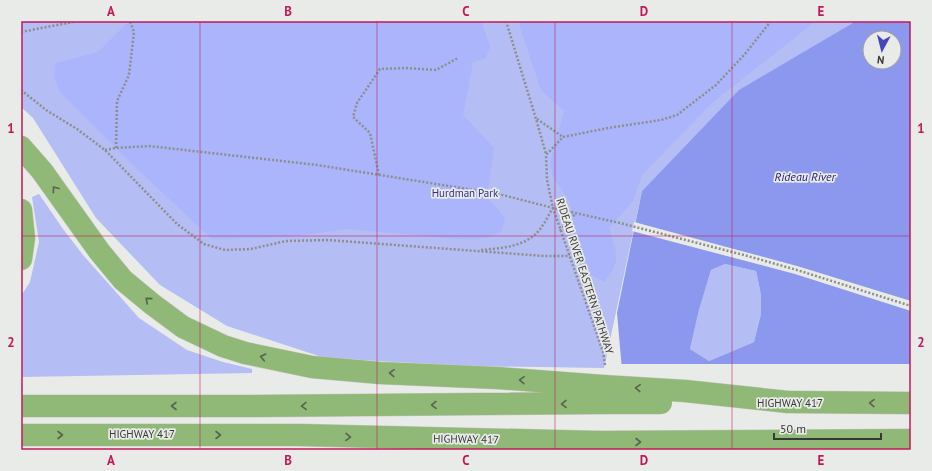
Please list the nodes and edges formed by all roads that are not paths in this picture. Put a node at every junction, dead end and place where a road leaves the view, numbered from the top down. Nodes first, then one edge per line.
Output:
1 (21, 147) edge
2 (21, 210) edge
3 (21, 259) edge
4 (603, 395) junction
5 (911, 403) edge
6 (21, 406) edge
7 (21, 435) edge
8 (911, 440) edge
9 (555, 441) junction
10 (428, 450) edge

4 -> 1 highway
2 - 3 highway
5 -> 4 highway, HIGHWAY 417, bridge
4 -> 6 highway
7 -> 9 highway, HIGHWAY 417
9 -> 8 highway, HIGHWAY 417, bridge
9 - 10 highway

